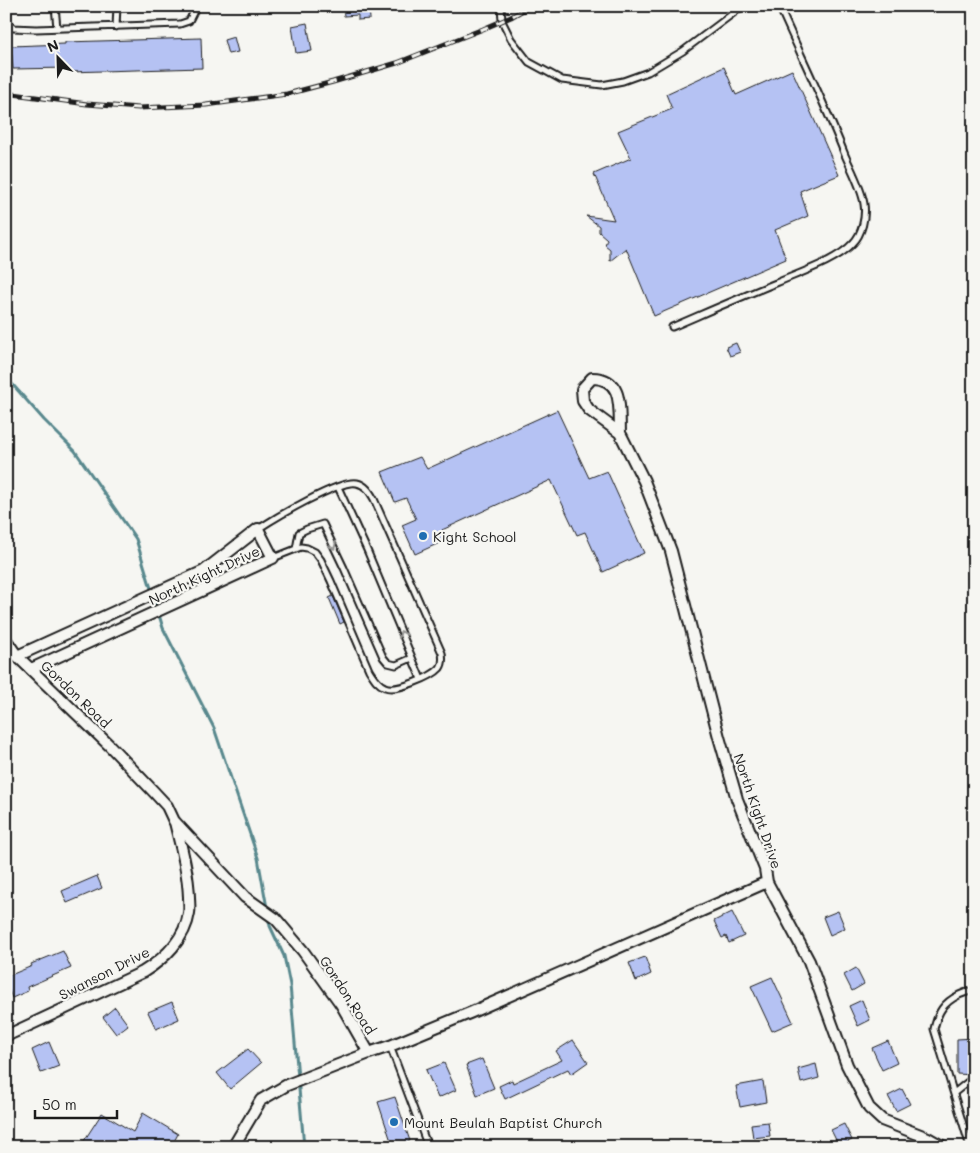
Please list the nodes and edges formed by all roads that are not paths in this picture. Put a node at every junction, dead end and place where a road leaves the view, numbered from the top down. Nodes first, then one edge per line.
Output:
1 (55, 6) edge
2 (117, 6) edge
3 (193, 6) edge
4 (501, 6) edge
5 (743, 6) edge
6 (779, 6) edge
7 (6, 22) edge
8 (116, 27) junction
9 (57, 28) junction
10 (672, 327) dead end
11 (620, 432) junction
12 (338, 487) junction
13 (258, 529) junction
14 (296, 549) junction
15 (273, 558) junction
16 (6, 640) edge
17 (17, 656) junction
18 (412, 658) junction
19 (31, 669) junction
20 (421, 679) junction
21 (174, 821) junction
22 (767, 882) junction
23 (974, 990) edge
24 (6, 1036) edge
25 (390, 1046) junction
26 (369, 1052) junction
27 (974, 1080) edge
28 (954, 1093) junction
29 (233, 1147) edge
30 (428, 1147) edge
31 (944, 1147) edge
32 (970, 1147) edge

1 - 9 lane
2 - 8 lane
3 - 8 lane
4 - 5 lane
6 - 10 lane
7 - 9 lane
8 - 9 lane
11 - 11 street, North Kight Drive
11 - 22 street, North Kight Drive
12 - 13 lane
18 -> 12 lane
12 - 20 lane
13 - 15 street, North Kight Drive
13 - 17 street, North Kight Drive
14 - 15 lane
14 -> 18 lane
14 - 20 lane
15 - 19 street, North Kight Drive
16 - 17 street, Gordon Road
17 - 19 street, Gordon Road
18 - 20 lane
19 - 21 street, Gordon Road
21 - 24 street, Swanson Drive
21 - 26 street, Gordon Road
22 - 25 street, Gordon Road
22 - 31 street, North Kight Drive
23 - 28 lane
25 - 26 street, Gordon Road
25 - 30 lane
26 - 29 street
27 - 28 lane
28 - 32 lane

